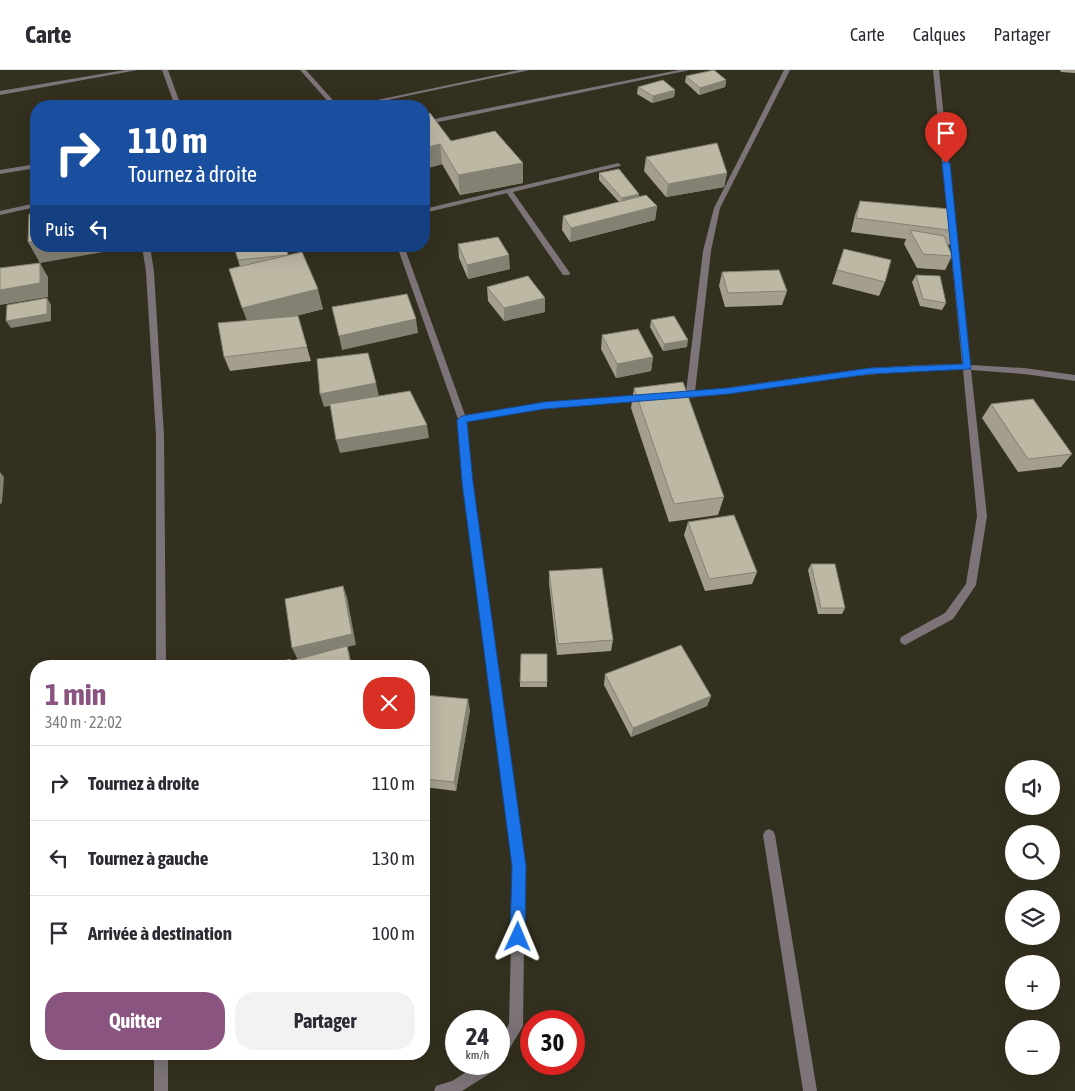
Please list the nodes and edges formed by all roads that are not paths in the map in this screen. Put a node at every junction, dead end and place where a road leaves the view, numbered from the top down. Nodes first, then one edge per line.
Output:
1 (135, 70) edge
2 (165, 70) edge
3 (303, 70) edge
4 (481, 70) edge
5 (527, 70) edge
6 (687, 70) edge
7 (787, 70) edge
8 (936, 70) edge
9 (490, 77) junction
10 (0, 93) edge
11 (176, 100) edge
12 (330, 100) edge
13 (381, 100) edge
14 (430, 122) edge
15 (618, 165) dead end
16 (30, 167) edge
17 (0, 172) edge
18 (509, 191) junction
19 (30, 206) edge
20 (430, 210) edge
21 (0, 213) edge
22 (147, 252) edge
23 (402, 252) edge
24 (566, 273) dead end
25 (968, 367) junction
26 (1075, 378) edge
27 (690, 395) junction
28 (662, 396) edge
29 (652, 397) edge
30 (462, 420) junction
31 (905, 640) dead end
32 (161, 660) edge
33 (769, 835) dead end
34 (510, 1036) edge
35 (161, 1060) edge
36 (476, 1075) edge
37 (456, 1089) edge
38 (161, 1091) edge
39 (441, 1091) edge
40 (810, 1091) edge

1 - 10 street
2 - 11 street
3 - 12 street
4 - 9 street
5 - 9 street
6 - 14 street
7 - 27 street
8 - 25 street
9 - 13 street
15 - 18 street
16 - 17 street
18 - 20 street
18 - 24 street
19 - 21 street
22 - 32 street
23 - 30 street
25 - 26 street
25 - 27 street
25 - 31 street
27 - 28 street
29 - 30 street
30 - 34 street
33 - 40 street
35 - 38 street
36 - 37 street
37 - 39 street

